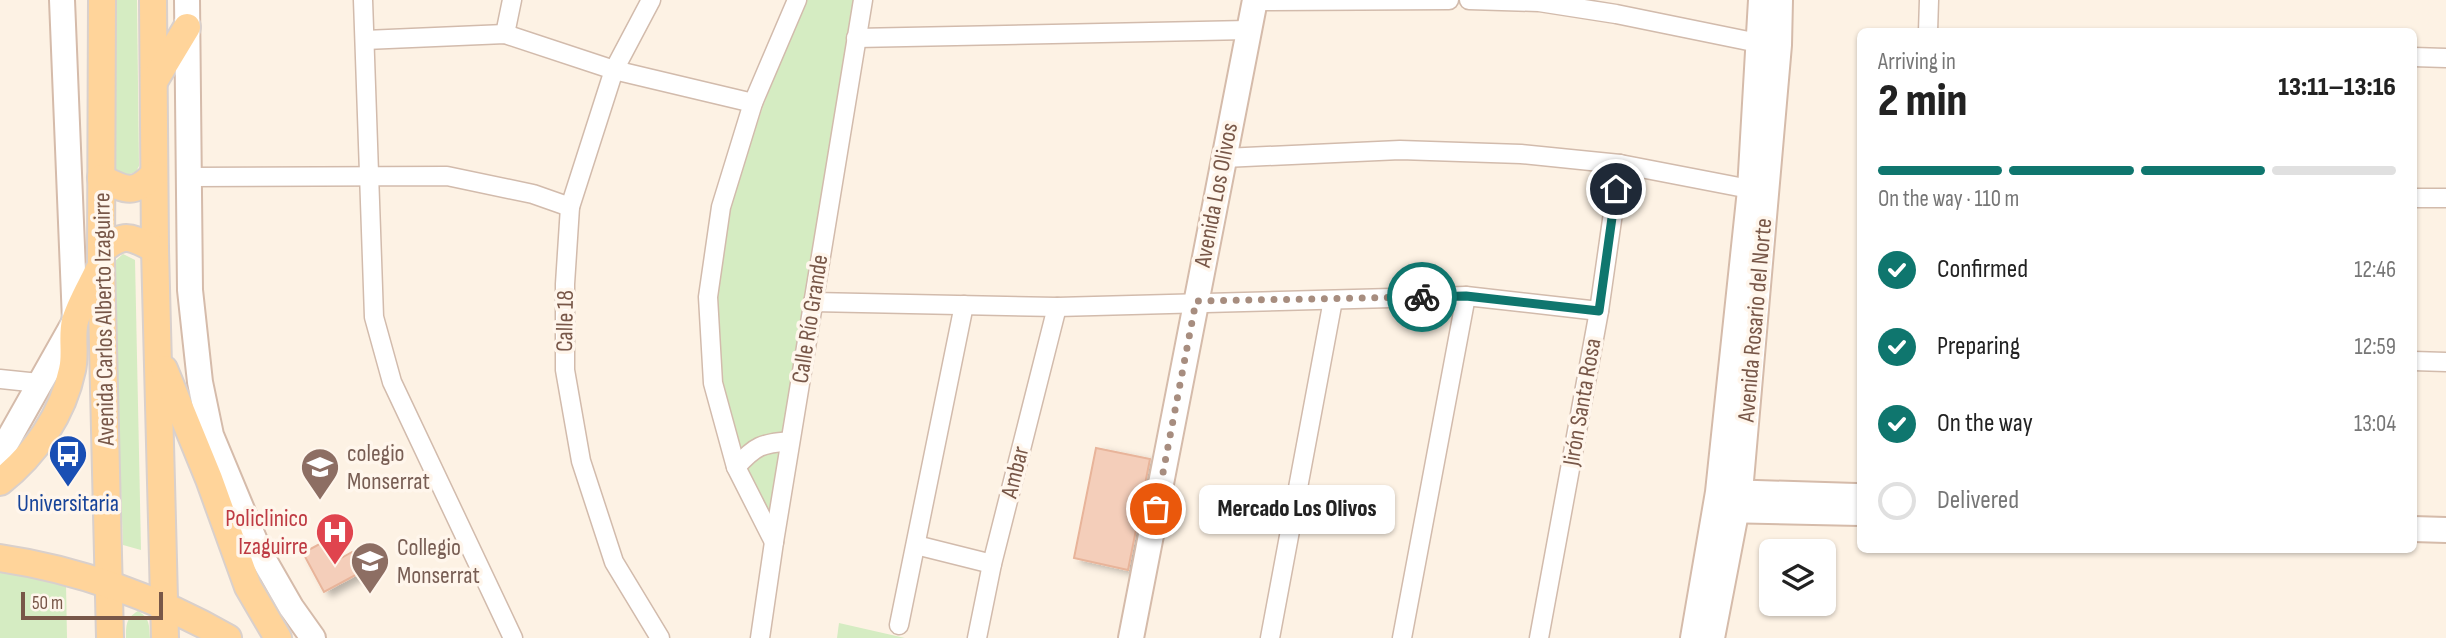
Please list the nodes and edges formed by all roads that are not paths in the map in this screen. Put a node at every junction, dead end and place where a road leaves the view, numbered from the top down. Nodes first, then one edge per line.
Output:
1 (62, 0) edge
2 (102, 0) edge
3 (153, 0) edge
4 (187, 0) edge
5 (363, 0) edge
6 (512, 0) edge
7 (651, 0) edge
8 (797, 0) edge
9 (863, 0) edge
10 (1449, 0) edge
11 (1469, 0) edge
12 (1761, 0) edge
13 (1780, 0) edge
14 (1929, 0) edge
15 (1255, 1) edge
16 (1616, 7) edge
17 (187, 27) junction
18 (1928, 28) edge
19 (1248, 30) junction
20 (505, 34) junction
21 (856, 38) junction
22 (365, 40) junction
23 (1770, 45) junction
24 (2417, 57) edge
25 (2446, 58) edge
26 (614, 71) junction
27 (155, 80) junction
28 (753, 103) junction
29 (1224, 158) junction
30 (1620, 164) junction
31 (154, 174) junction
32 (371, 176) junction
33 (189, 177) junction
34 (101, 178) junction
35 (1759, 191) junction
36 (2417, 198) edge
37 (2446, 198) edge
38 (570, 206) junction
39 (155, 248) junction
40 (102, 256) junction
41 (1466, 296) junction
42 (1333, 300) junction
43 (1196, 301) junction
44 (813, 302) junction
45 (964, 305) junction
46 (1057, 307) junction
47 (1599, 311) junction
48 (75, 321) junction
49 (156, 348) junction
50 (2417, 361) edge
51 (2446, 362) edge
52 (104, 376) junction
53 (0, 379) edge
54 (35, 391) junction
55 (790, 441) junction
56 (0, 454) edge
57 (736, 467) junction
58 (209, 479) junction
59 (0, 482) edge
60 (1857, 496) edge
61 (237, 500) junction
62 (1727, 501) junction
63 (2417, 512) edge
64 (1857, 513) edge
65 (2446, 513) edge
66 (2417, 529) edge
67 (2446, 530) edge
68 (774, 541) junction
69 (916, 545) junction
70 (0, 558) edge
71 (992, 564) junction
72 (110, 587) junction
73 (164, 605) junction
74 (899, 625) dead end
75 (110, 638) edge
76 (165, 638) edge
77 (228, 638) edge
78 (278, 638) edge
79 (313, 638) edge
80 (513, 638) edge
81 (660, 638) edge
82 (760, 638) edge
83 (977, 638) edge
84 (1131, 638) edge
85 (1270, 638) edge
86 (1402, 638) edge
87 (1539, 638) edge
88 (1693, 638) edge
89 (1712, 638) edge

1 - 48 street, Avenida Carlos Alberto Izaguirre
2 - 34 main road, Avenida Carlos Alberto Izaguirre
3 - 27 main road
4 - 17 street
5 - 22 street
6 - 20 street
7 - 26 street, Calle 18
8 - 28 street
9 - 21 street, Calle Río Grande
10 - 15 street
11 - 16 street
12 - 23 street, Avenida Rosario del Norte
13 - 23 street, Avenida Rosario del Norte
14 - 18 street
15 - 19 street, Avenida Los Olivos
16 - 23 street
17 - 27 main road
17 - 33 street
19 - 21 street
19 - 29 street, Avenida Los Olivos
20 - 22 street
20 - 26 street
21 - 44 street, Calle Río Grande
22 - 32 street
23 - 35 street, Avenida Rosario del Norte
24 - 25 street
26 - 28 street
26 - 38 street, Calle 18
27 - 31 main road
28 - 57 street
29 - 30 street
29 - 43 street, Avenida Los Olivos
30 - 35 street
30 - 47 street, Jirón Santa Rosa
31 - 34 main road
31 - 39 main road
32 - 33 street
32 - 38 street
32 - 80 street
33 - 61 street
34 - 40 main road, Avenida Carlos Alberto Izaguirre
35 - 62 street, Avenida Rosario del Norte
36 - 37 street
38 - 81 street, Calle 18
39 - 40 main road
39 - 49 main road
40 - 48 main road
40 - 52 main road, Avenida Carlos Alberto Izaguirre
41 - 42 street
41 - 47 street
41 - 86 street
42 - 43 street
42 - 85 street
43 - 46 street
43 - 84 street, Avenida Los Olivos
44 - 45 street
44 - 55 street, Calle Río Grande
45 - 46 street
45 - 69 street
46 - 71 street, Ambar
47 - 87 street, Jirón Santa Rosa
48 - 52 main road
48 - 54 street, Avenida Carlos Alberto Izaguirre
48 - 59 main road
49 - 58 main road
49 - 73 main road
50 - 51 street
52 - 72 main road, Avenida Carlos Alberto Izaguirre
53 - 54 street
54 - 56 street, Avenida Carlos Alberto Izaguirre
55 - 57 street
55 - 68 street, Calle Río Grande
57 - 68 street
58 - 61 main road
58 - 78 main road
60 - 62 street
61 - 79 street
62 - 64 street
62 - 88 street, Avenida Rosario del Norte
62 - 89 street, Avenida Rosario del Norte
63 - 65 street
66 - 67 street
68 - 82 street, Calle Río Grande
69 - 71 street
69 - 74 street
70 - 72 main road
71 - 83 street, Ambar
72 - 73 main road
72 - 75 main road, Avenida Carlos Alberto Izaguirre
73 - 76 main road
73 - 77 main road

